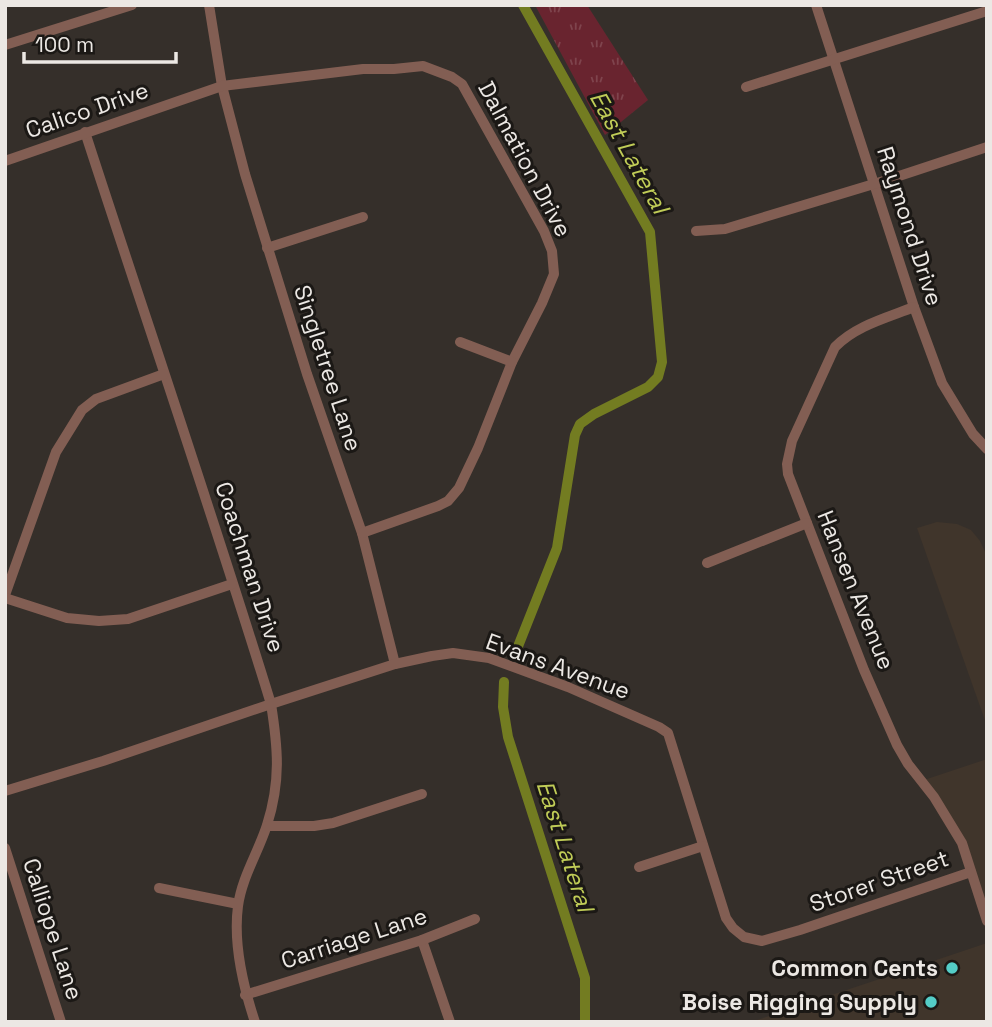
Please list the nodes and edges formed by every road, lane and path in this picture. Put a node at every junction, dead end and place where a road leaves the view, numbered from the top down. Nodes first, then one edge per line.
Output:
1 (132, 5) edge
2 (209, 5) edge
3 (816, 5) edge
4 (987, 11) edge
5 (5, 45) edge
6 (832, 59) junction
7 (222, 86) junction
8 (746, 87) dead end
9 (85, 132) junction
10 (987, 147) edge
11 (5, 161) edge
12 (874, 184) junction
13 (363, 216) dead end
14 (696, 232) dead end
15 (267, 248) junction
16 (914, 307) junction
17 (460, 342) dead end
18 (512, 362) junction
19 (164, 374) junction
20 (987, 449) edge
21 (807, 523) junction
22 (362, 533) junction
23 (708, 563) dead end
24 (232, 584) junction
25 (5, 597) edge
26 (395, 664) junction
27 (271, 704) junction
28 (5, 791) edge
29 (422, 794) dead end
30 (267, 826) junction
31 (703, 846) junction
32 (5, 848) edge
33 (639, 867) dead end
34 (971, 872) junction
35 (159, 888) dead end
36 (238, 904) junction
37 (475, 919) dead end
38 (987, 921) edge
39 (800, 930) joint
40 (422, 940) junction
41 (246, 995) junction
42 (61, 1022) edge
43 (255, 1022) edge
44 (450, 1022) edge

1 - 5 street
2 - 7 street, Singletree Lane
3 - 6 street, Raymond Drive
4 - 6 street
6 - 8 street
6 - 12 street, Raymond Drive
7 - 9 street, Calico Drive
7 - 15 street, Singletree Lane
7 - 18 street, Dalmation Drive
9 - 11 street, Calico Drive
9 - 19 street, Coachman Drive
10 - 12 street
12 - 14 street
12 - 16 street, Raymond Drive
13 - 15 street
15 - 22 street, Singletree Lane
16 - 20 street, Raymond Drive
16 - 21 street, Hansen Avenue
17 - 18 street
18 - 22 street, Dalmation Drive
19 - 24 street, Coachman Drive
19 - 25 street
21 - 23 street
21 - 34 street, Hansen Avenue
22 - 26 street, Singletree Lane
24 - 25 street
24 - 27 street, Coachman Drive
26 - 27 street, Evans Avenue
26 - 31 street, Evans Avenue
27 - 28 street, Evans Avenue
27 - 30 street, Coachman Drive
29 - 30 street
30 - 36 street, Coachman Drive
31 - 33 street
31 - 39 street, Evans Avenue
32 - 42 street, Calliope Lane
34 - 38 street, Hansen Avenue
34 - 39 street, Storer Street
35 - 36 street
36 - 41 street, Coachman Drive
37 - 40 street, Carriage Lane
40 - 41 street, Carriage Lane
40 - 44 street
41 - 43 street, Coachman Drive

